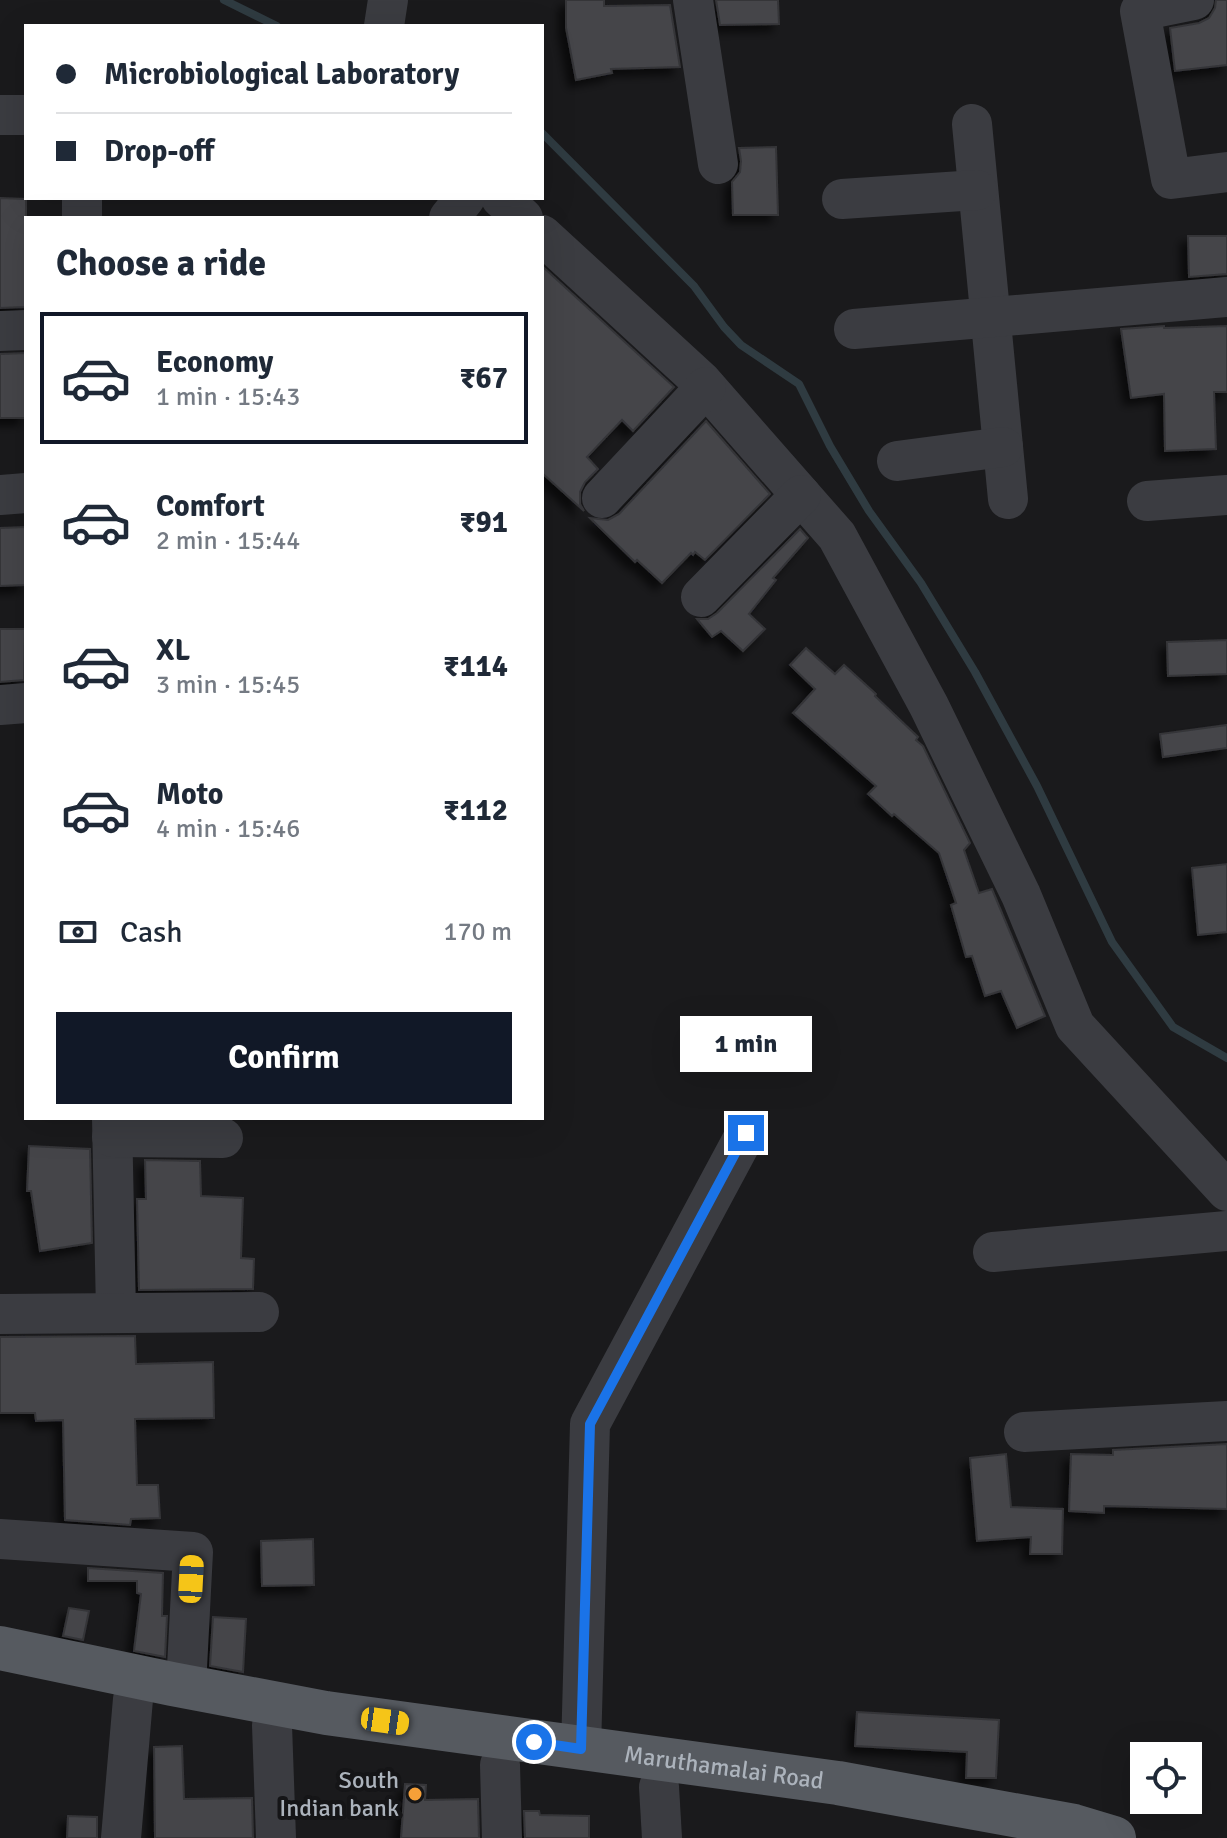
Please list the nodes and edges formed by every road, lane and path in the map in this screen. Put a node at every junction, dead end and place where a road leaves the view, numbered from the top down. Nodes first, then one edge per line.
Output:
1 (388, 0) edge
2 (693, 0) edge
3 (1194, 0) edge
4 (384, 24) edge
5 (0, 115) edge
6 (24, 115) edge
7 (972, 124) dead end
8 (718, 164) dead end
9 (1227, 172) edge
10 (977, 190) junction
11 (842, 199) dead end
12 (463, 200) edge
13 (503, 200) edge
14 (451, 216) edge
15 (521, 216) edge
16 (544, 237) edge
17 (1227, 297) edge
18 (989, 317) junction
19 (854, 329) dead end
20 (24, 330) edge
21 (0, 331) edge
22 (706, 387) junction
23 (1003, 447) junction
24 (897, 461) dead end
25 (24, 493) edge
26 (0, 495) edge
27 (801, 495) junction
28 (1227, 495) edge
29 (602, 498) dead end
30 (1008, 499) dead end
31 (1147, 501) dead end
32 (701, 597) dead end
33 (24, 703) edge
34 (0, 705) edge
35 (112, 1128) edge
36 (746, 1133) dead end
37 (223, 1138) dead end
38 (1227, 1191) edge
39 (1227, 1231) edge
40 (993, 1252) dead end
41 (116, 1312) junction
42 (259, 1312) dead end
43 (0, 1314) edge
44 (1227, 1421) edge
45 (1024, 1432) dead end
46 (0, 1539) edge
47 (0, 1648) edge
48 (0, 1674) edge
49 (186, 1687) junction
50 (133, 1699) junction
51 (272, 1725) junction
52 (581, 1749) junction
53 (500, 1765) junction
54 (659, 1787) junction
55 (121, 1838) edge
56 (276, 1838) edge
57 (502, 1838) edge
58 (662, 1838) edge
59 (998, 1838) edge
60 (1114, 1838) edge

1 - 4 street
2 - 8 street
3 - 9 street
5 - 6 street
7 - 10 street
10 - 11 street
10 - 18 street
12 - 14 street
13 - 15 street
16 - 22 street
17 - 18 street
18 - 19 street
18 - 23 street
20 - 21 street
22 - 27 street
22 - 29 street
23 - 24 street
23 - 30 street
25 - 26 street
27 - 32 street
27 - 38 street
28 - 31 street
33 - 34 street
35 - 37 street
35 - 41 street
36 - 52 street
39 - 40 street
41 - 42 street
41 - 43 street
44 - 45 street
46 - 49 street
47 - 49 main road, Maruthamalai Road
48 - 50 main road, Maruthamalai Road
49 - 52 main road, Maruthamalai Road
50 - 51 main road, Maruthamalai Road
50 - 55 street
51 - 53 main road, Maruthamalai Road
51 - 56 street
52 - 60 main road, Maruthamalai Road
53 - 54 main road, Maruthamalai Road
53 - 57 street
54 - 58 street
54 - 59 main road, Maruthamalai Road

